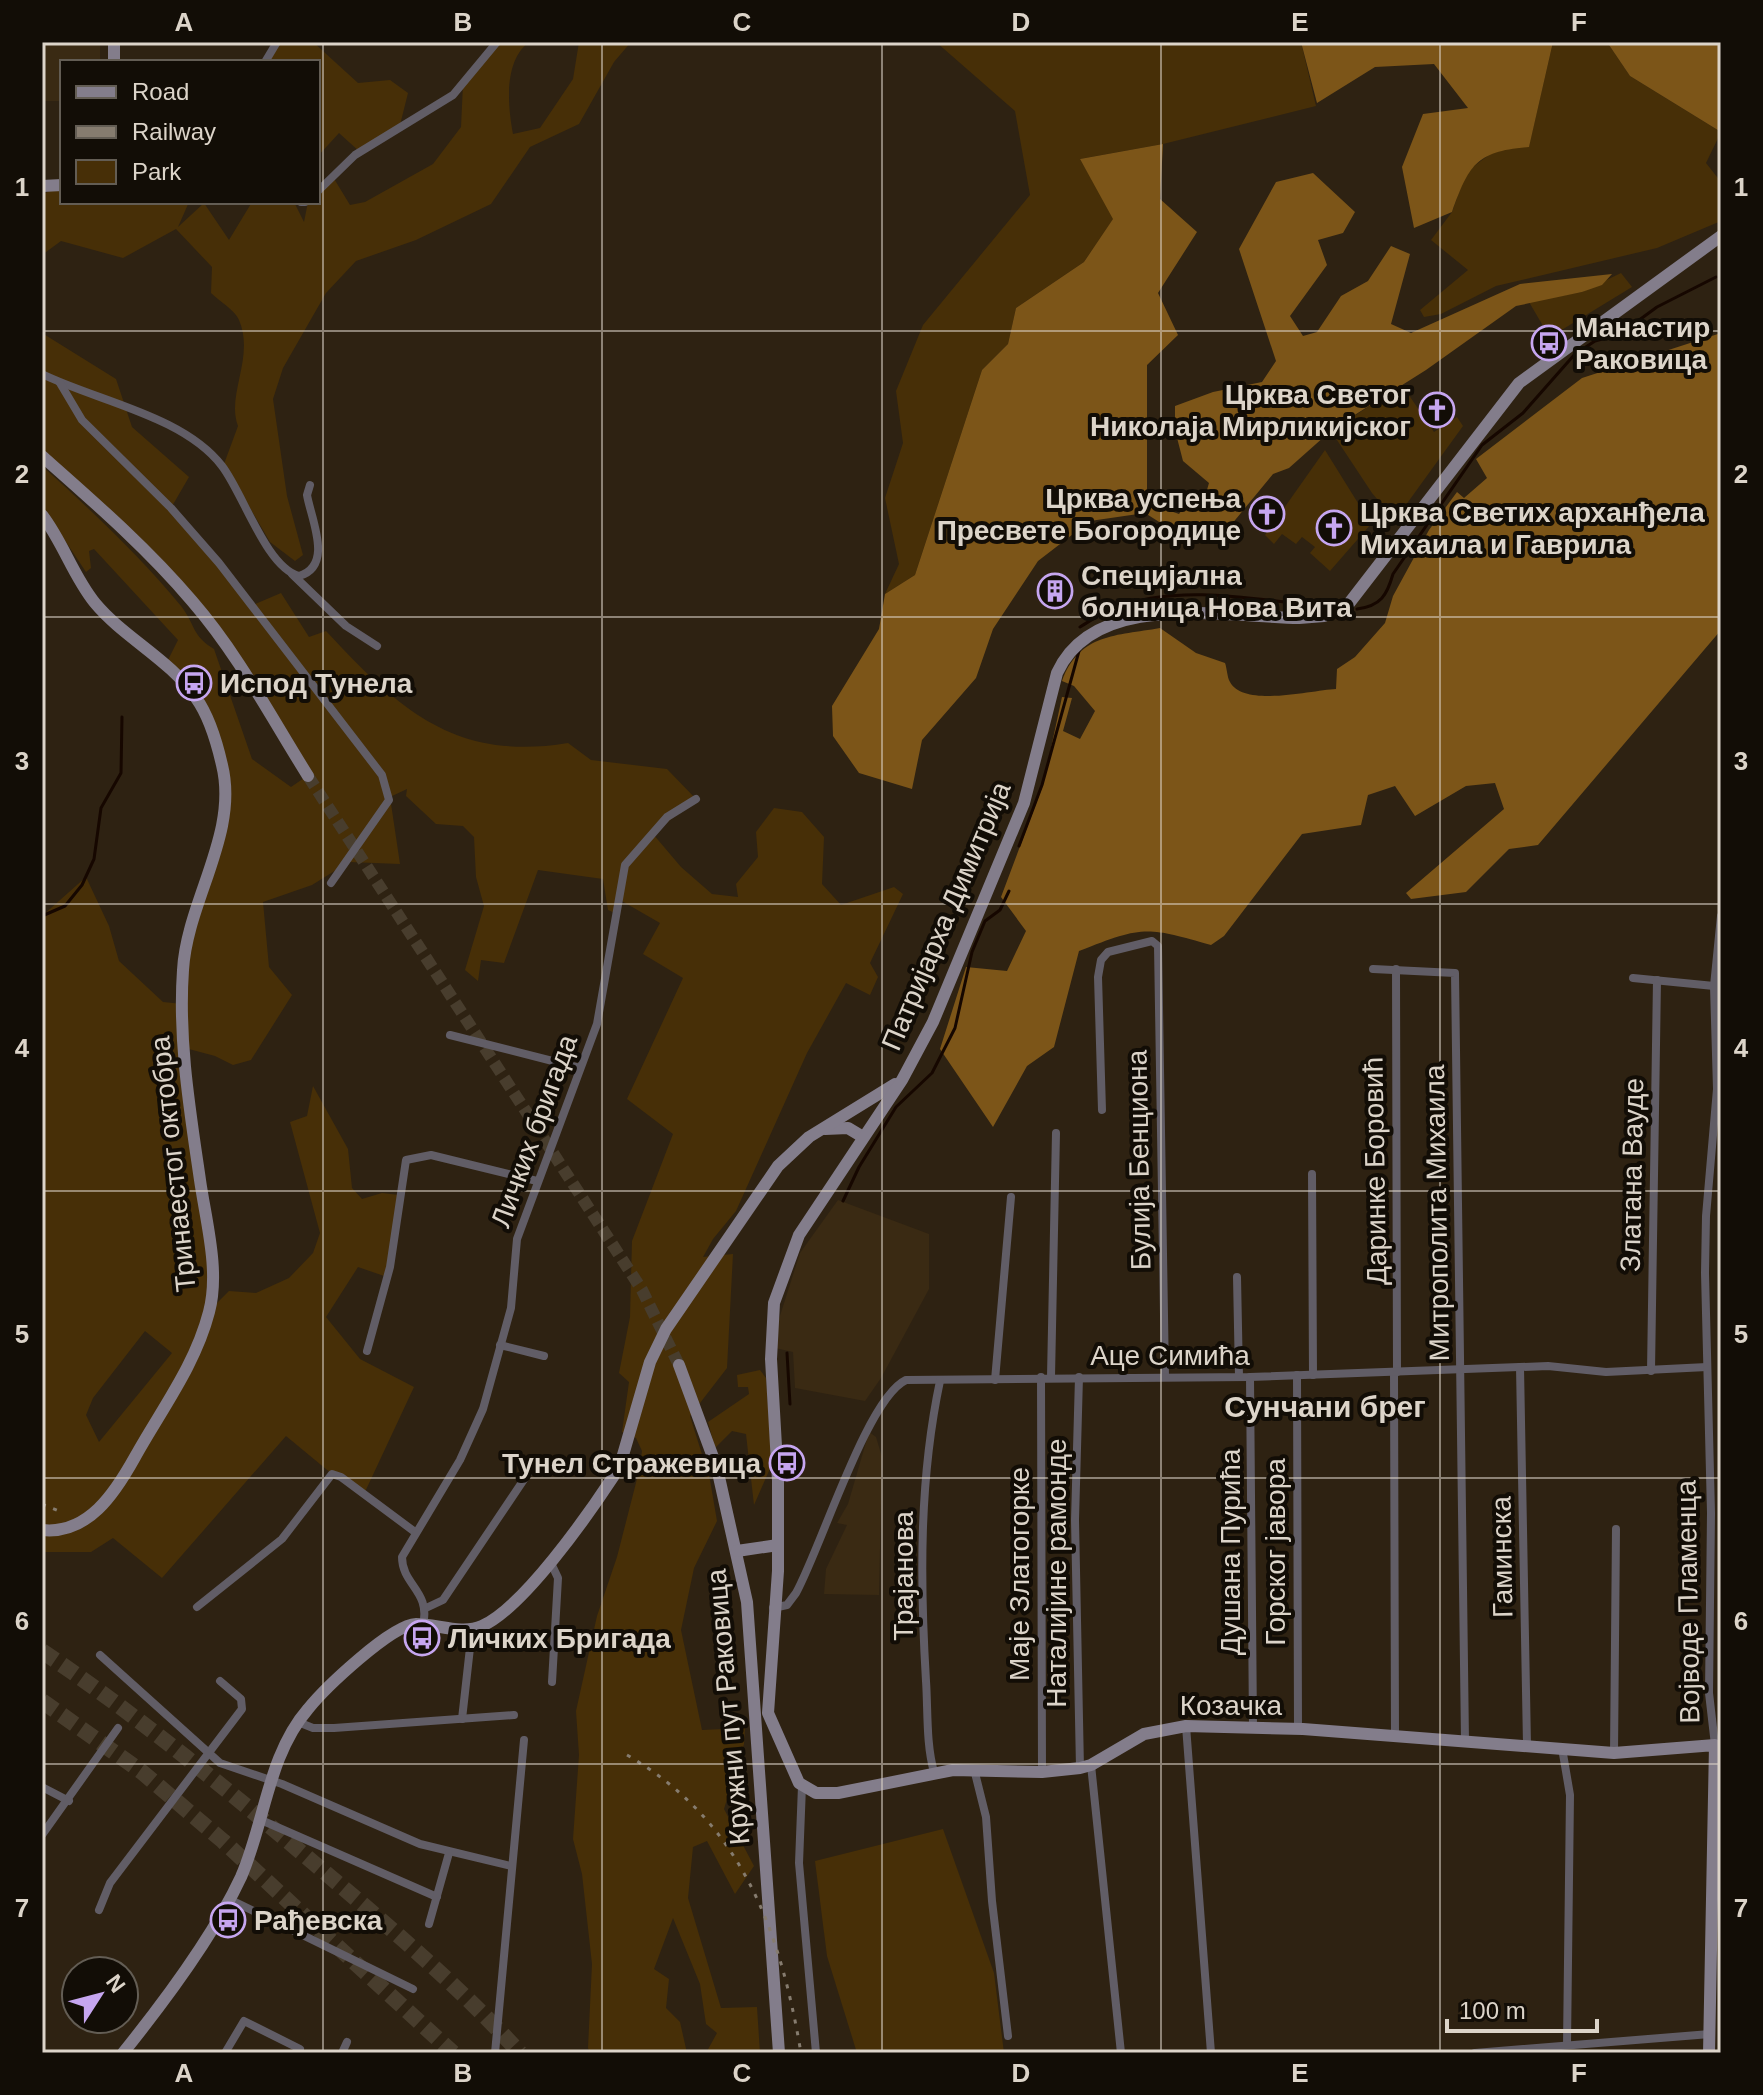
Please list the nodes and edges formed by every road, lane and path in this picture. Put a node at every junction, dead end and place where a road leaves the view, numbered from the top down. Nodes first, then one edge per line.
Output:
1 (277, 42) edge
2 (497, 42) edge
3 (266, 60) edge
4 (320, 189) edge
5 (1721, 236) edge
6 (42, 374) edge
7 (60, 383) junction
8 (42, 456) edge
9 (310, 485) dead end
10 (42, 515) edge
11 (291, 573) junction
12 (377, 646) dead end
13 (308, 776) tunnel mouth
14 (696, 799) dead end
15 (331, 883) dead end
16 (1721, 916) edge
17 (1373, 969) dead end
18 (1396, 969) junction
19 (1633, 978) dead end
20 (1657, 980) junction
21 (1714, 986) junction
22 (450, 1035) dead end
23 (580, 1068) junction
24 (902, 1080) junction
25 (1102, 1110) dead end
26 (843, 1115) junction
27 (820, 1130) junction
28 (1056, 1133) dead end
29 (865, 1134) junction
30 (1721, 1146) edge
31 (1712, 1151) junction
32 (1312, 1174) dead end
33 (537, 1181) junction
34 (1011, 1197) dead end
35 (1237, 1277) dead end
36 (500, 1345) junction
37 (367, 1351) dead end
38 (544, 1356) dead end
39 (679, 1365) tunnel mouth
40 (1520, 1367) junction
41 (1707, 1367) junction
42 (1651, 1371) junction
43 (1461, 1372) junction
44 (1396, 1373) junction
45 (1297, 1375) junction
46 (1313, 1375) junction
47 (1041, 1377) junction
48 (1051, 1377) junction
49 (1079, 1377) junction
50 (1165, 1377) junction
51 (1239, 1377) junction
52 (1250, 1377) junction
53 (995, 1380) junction
54 (940, 1381) junction
55 (535, 1463) dead end
56 (1721, 1510) edge
57 (1711, 1513) junction
58 (1616, 1529) dead end
59 (42, 1530) edge
60 (415, 1532) junction
61 (778, 1545) junction
62 (737, 1551) junction
63 (549, 1561) junction
64 (1721, 1587) edge
65 (1711, 1591) junction
66 (197, 1607) dead end
67 (426, 1608) junction
68 (773, 1608) junction
69 (423, 1625) junction
70 (472, 1630) junction
71 (100, 1655) dead end
72 (1721, 1678) edge
73 (220, 1681) dead end
74 (1709, 1681) junction
75 (552, 1682) dead end
76 (514, 1715) dead end
77 (462, 1719) junction
78 (298, 1722) junction
79 (1186, 1726) junction
80 (1253, 1727) junction
81 (118, 1728) dead end
82 (1298, 1729) junction
83 (1395, 1736) junction
84 (524, 1740) dead end
85 (1465, 1741) junction
86 (1527, 1745) junction
87 (1715, 1745) junction
88 (1562, 1748) junction
89 (1614, 1753) junction
90 (209, 1755) junction
91 (1086, 1767) junction
92 (1719, 1768) edge
93 (974, 1769) junction
94 (934, 1772) junction
95 (1042, 1772) junction
96 (272, 1781) junction
97 (802, 1786) junction
98 (42, 1787) edge
99 (69, 1801) junction
100 (261, 1820) junction
101 (42, 1835) edge
102 (1717, 1838) edge
103 (449, 1853) junction
104 (511, 1866) junction
105 (437, 1897) junction
106 (229, 1899) junction
107 (99, 1910) dead end
108 (1716, 1915) edge
109 (429, 1924) dead end
110 (1716, 1985) edge
111 (413, 1989) dead end
112 (1710, 2034) junction
113 (1008, 2036) dead end
114 (347, 2042) dead end
115 (1567, 2045) junction
116 (300, 2049) dead end
117 (1518, 2052) edge
118 (123, 2053) edge
119 (225, 2053) edge
120 (342, 2053) edge
121 (495, 2053) edge
122 (779, 2053) edge
123 (816, 2053) edge
124 (1121, 2053) edge
125 (1211, 2053) edge
126 (1475, 2053) edge
127 (1709, 2053) edge

1 - 3 street
2 - 4 street
5 - 24 street, Патријарха Димитрија
6 - 7 street
7 - 11 street
7 - 15 street
8 - 13 street
9 - 11 street
10 - 59 street, Тринаестог октобра
11 - 12 street
14 - 23 street, Личких бригада
16 - 21 street, Војводе Пламенца
17 - 18 street
18 - 43 street, Митрополита Михаила
18 - 44 street, Даринке Боровић
19 - 20 street
20 - 21 street
20 - 42 street, Златана Вауде
21 - 31 street, Војводе Пламенца
22 - 23 street
23 - 33 street, Личких бригада
24 - 26 street
24 - 29 street, Патријарха Димитрија
25 - 50 street, Булија Бенциона
26 - 27 street
26 - 29 street
27 - 29 street
27 - 63 street
28 - 48 street
29 - 61 street, Патријарха Димитрија
30 - 31 street
31 - 41 street, Војводе Пламенца
32 - 46 street
33 - 36 street, Личких бригада
33 - 37 street
34 - 53 street
35 - 51 street
36 - 38 street
36 - 60 street, Личких бригада
39 - 62 street, Кружни пут Раковица
40 - 42 street, Аце Симића
40 - 43 street, Аце Симића
40 - 86 street, Гаминска
41 - 42 street, Аце Симића
41 - 57 street, Војводе Пламенца
43 - 44 street, Аце Симића
43 - 85 street, Митрополита Михаила
44 - 46 street, Аце Симића
44 - 83 street, Даринке Боровић
45 - 46 street, Аце Симића
45 - 52 street, Аце Симића
45 - 82 street, Горског јавора
47 - 48 street, Аце Симића
47 - 53 street, Аце Симића
47 - 95 street, Маје Златогорке
48 - 49 street, Аце Симића
49 - 50 street, Аце Симића
49 - 91 street, Наталијине рамонде
50 - 51 street, Аце Симића
51 - 52 street, Аце Симића
52 - 80 street, Душана Пурића
53 - 54 street, Аце Симића
54 - 68 street, Аце Симића
54 - 94 street, Трајанова
55 - 67 street
56 - 57 street
57 - 65 street, Војводе Пламенца
58 - 89 street
60 - 66 street
60 - 67 street, Личких бригада
61 - 62 street
61 - 68 street, Патријарха Димитрија
62 - 122 street, Кружни пут Раковица
63 - 70 street
63 - 75 street
64 - 65 street
65 - 74 street, Војводе Пламенца
67 - 69 street
68 - 97 street
69 - 70 street
69 - 78 street
70 - 77 street
71 - 90 street
72 - 74 street
73 - 90 street
74 - 87 street, Војводе Пламенца
76 - 77 street
77 - 78 street
78 - 96 street
79 - 80 street, Козачка
79 - 91 street, Козачка
79 - 125 street
80 - 82 street, Козачка
81 - 99 street
82 - 83 street, Козачка
83 - 85 street, Козачка
84 - 104 street
85 - 86 street, Козачка
86 - 88 street, Козачка
87 - 89 street, Козачка
87 - 92 street, Војводе Пламенца
88 - 89 street, Козачка
88 - 115 street
90 - 96 street
90 - 107 street
91 - 95 street, Козачка
91 - 124 street, Наталијине рамонде
92 - 102 street, Војводе Пламенца
93 - 94 street, Козачка
93 - 95 street, Козачка
93 - 113 street
94 - 97 street, Козачка
96 - 100 street
96 - 103 street
97 - 123 street
98 - 99 street
99 - 101 street
100 - 105 street
100 - 106 street
102 - 108 street, Војводе Пламенца
103 - 104 street
103 - 105 street
104 - 121 street
105 - 109 street
106 - 111 street
106 - 118 street
108 - 110 street, Војводе Пламенца
110 - 112 street, Војводе Пламенца
112 - 115 street
112 - 127 street, Војводе Пламенца
114 - 120 street
115 - 117 street
116 - 119 street
117 - 126 street

